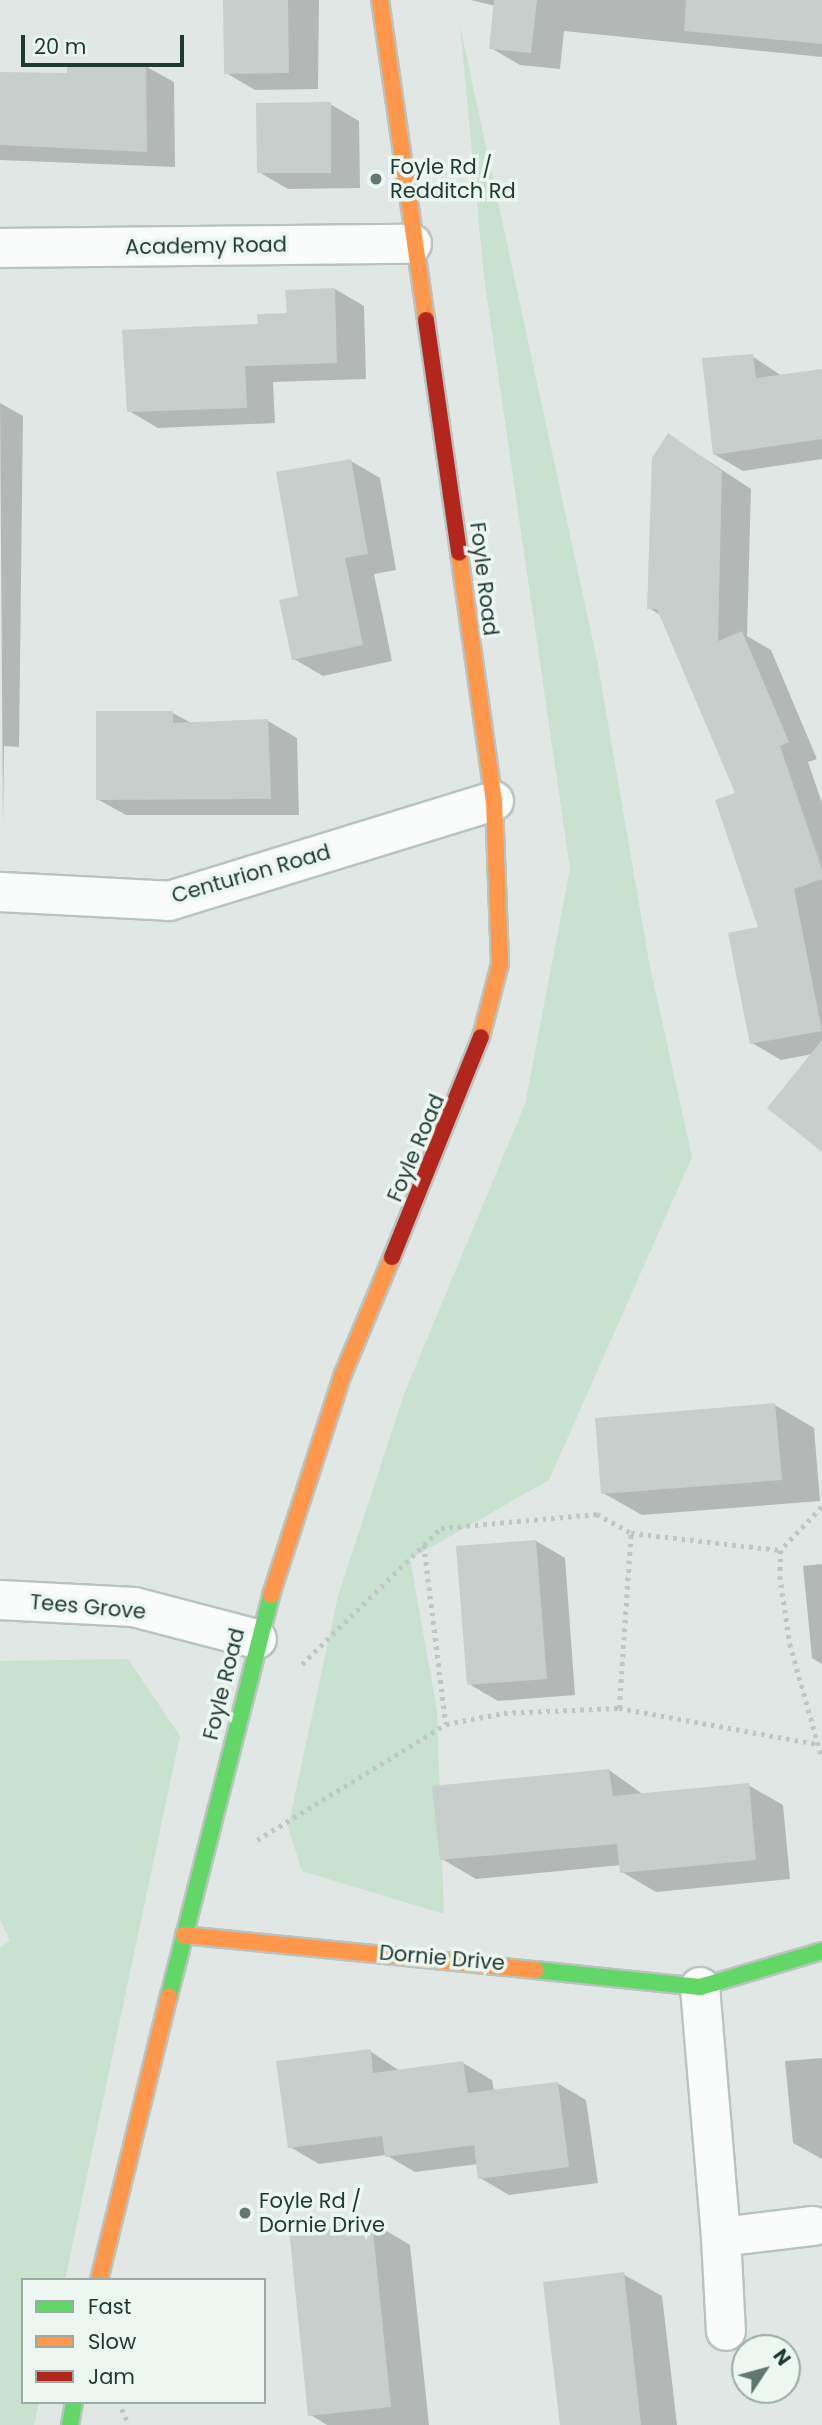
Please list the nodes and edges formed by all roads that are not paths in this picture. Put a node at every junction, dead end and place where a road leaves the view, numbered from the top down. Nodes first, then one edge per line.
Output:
1 (380, 0) edge
2 (412, 243) junction
3 (0, 248) edge
4 (494, 801) junction
5 (0, 892) edge
6 (0, 1600) edge
7 (257, 1639) junction
8 (184, 1935) junction
9 (822, 1951) edge
10 (700, 1987) junction
11 (813, 2226) dead end
12 (721, 2237) junction
13 (99, 2278) edge
14 (726, 2330) dead end
15 (74, 2404) edge
16 (70, 2425) edge

1 - 2 street, Foyle Road
2 - 3 street, Academy Road
2 - 4 street, Foyle Road
4 - 5 street, Centurion Road
4 - 7 street, Foyle Road
6 - 7 street, Tees Grove
7 - 8 street, Foyle Road
8 - 10 street, Dornie Drive
8 - 13 street, Foyle Road
9 - 10 street, Dornie Drive
10 - 12 street
11 - 12 street
12 - 14 street
15 - 16 street

